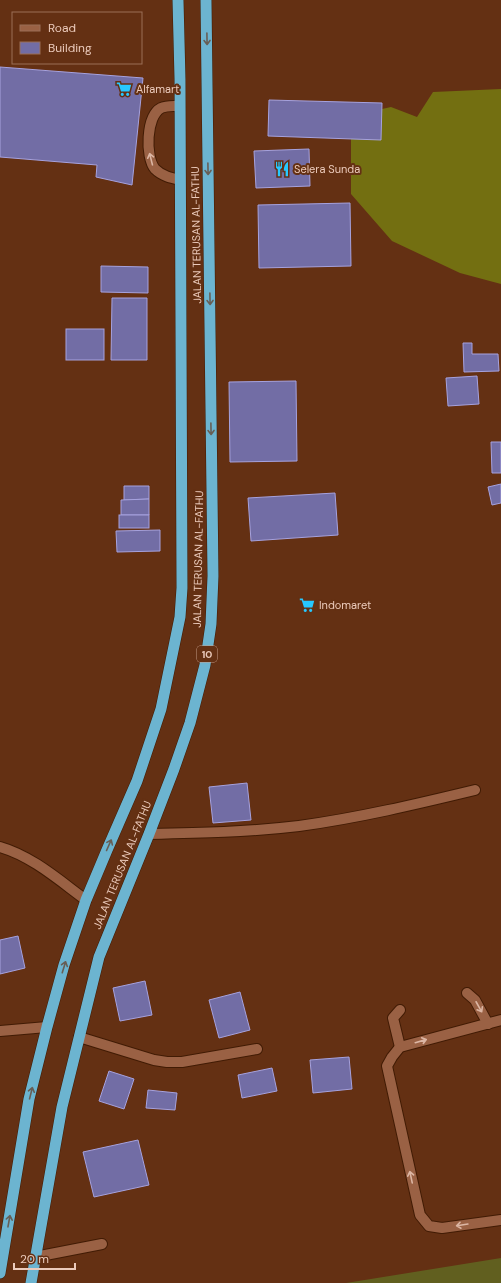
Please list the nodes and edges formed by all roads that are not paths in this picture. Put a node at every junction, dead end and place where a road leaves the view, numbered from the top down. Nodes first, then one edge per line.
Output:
1 (178, 0) edge
2 (206, 0) edge
3 (180, 106) junction
4 (180, 180) junction
5 (475, 790) dead end
6 (149, 834) junction
7 (0, 847) edge
8 (86, 900) junction
9 (467, 993) dead end
10 (400, 1010) dead end
11 (501, 1020) edge
12 (488, 1024) junction
13 (47, 1027) junction
14 (0, 1031) edge
15 (79, 1037) junction
16 (400, 1048) junction
17 (257, 1049) dead end
18 (501, 1220) edge
19 (102, 1244) dead end
20 (35, 1257) junction
21 (0, 1273) edge
22 (31, 1283) edge

1 - 3 highway, JALAN TERUSAN AL-FATHU
2 -> 6 highway, JALAN TERUSAN AL-FATHU / 10
3 - 4 highway, JALAN TERUSAN AL-FATHU
4 -> 3 street
8 -> 4 highway, JALAN TERUSAN AL-FATHU
5 - 6 street
6 - 15 highway, JALAN TERUSAN AL-FATHU / 10
7 - 8 street
13 -> 8 highway, JALAN TERUSAN AL-FATHU
9 -> 12 street
10 - 16 street
11 - 12 street
16 -> 12 street
13 - 14 street
21 -> 13 highway, JALAN TERUSAN AL-FATHU
15 - 17 street
15 - 20 highway, JALAN TERUSAN AL-FATHU / 10
18 -> 16 street
19 - 20 street
20 - 22 highway, JALAN TERUSAN AL-FATHU / 10

